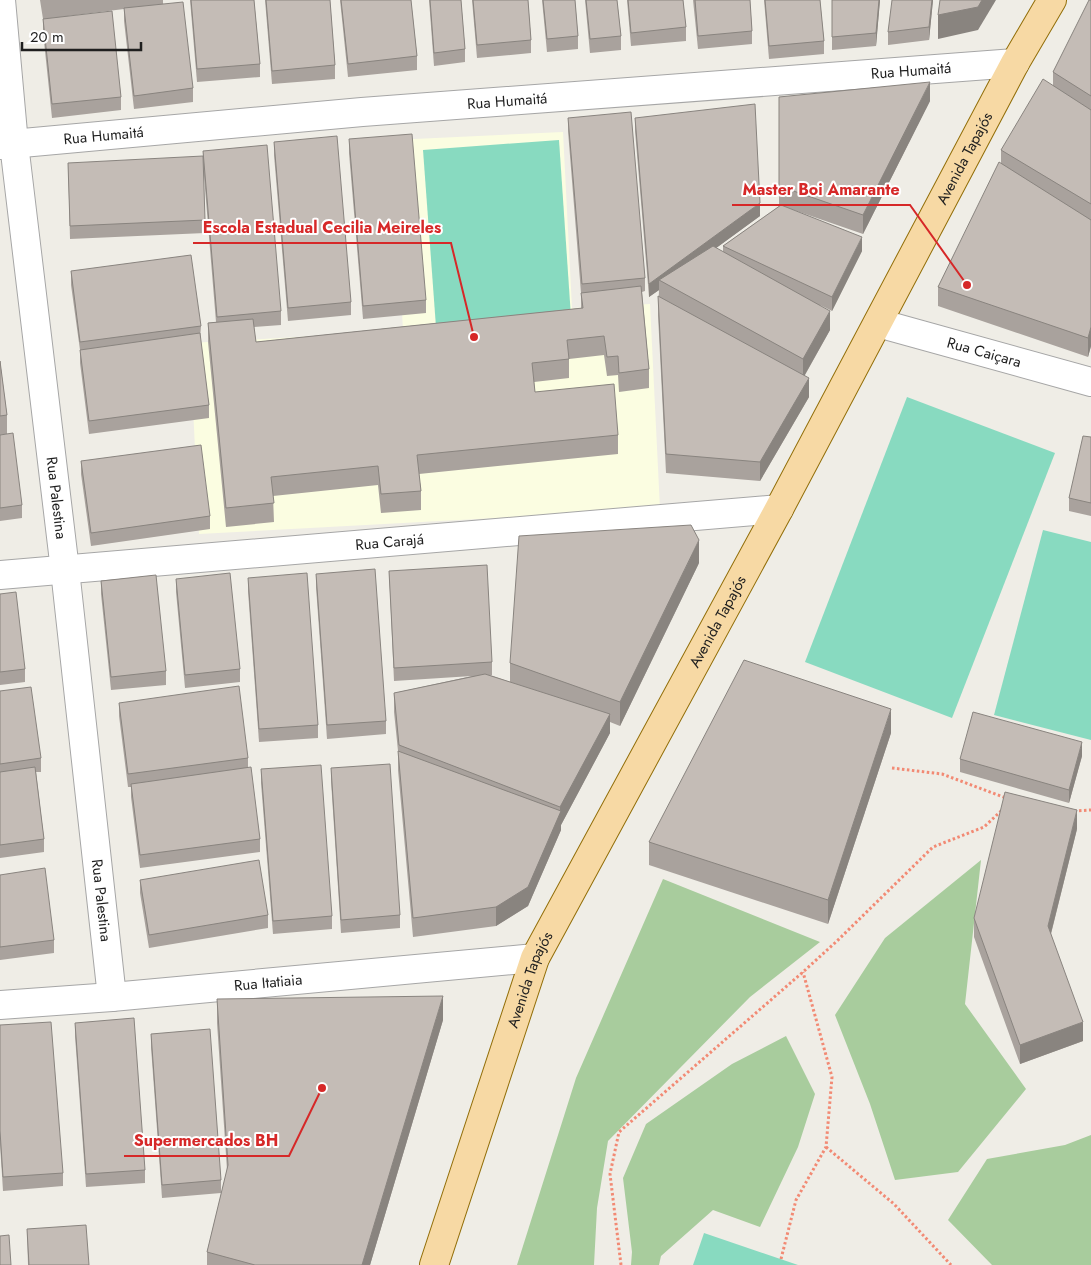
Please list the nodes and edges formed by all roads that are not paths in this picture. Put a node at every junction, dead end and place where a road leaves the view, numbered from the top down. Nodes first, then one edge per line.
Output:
1 (1, 0) edge
2 (1052, 0) edge
3 (1015, 63) junction
4 (7, 145) edge
5 (878, 323) junction
6 (1091, 382) edge
7 (779, 509) junction
8 (65, 570) junction
9 (0, 575) edge
10 (535, 958) junction
11 (112, 997) junction
12 (0, 1005) edge
13 (434, 1265) edge

1 - 4 street, Rua Palestina
2 - 3 main road, Avenida Tapajós
3 - 4 street, Rua Humaitá
3 - 5 main road, Avenida Tapajós
4 - 8 street, Rua Palestina
5 - 6 street, Rua Caiçara
5 - 7 main road, Avenida Tapajós
7 - 8 street, Rua Carajá
7 - 10 main road, Avenida Tapajós
8 - 9 street, Rua Carajá
8 - 11 street, Rua Palestina
10 - 11 street, Rua Itatiaia
10 - 13 main road, Avenida Tapajós
11 - 12 street, Rua Itatiaia

